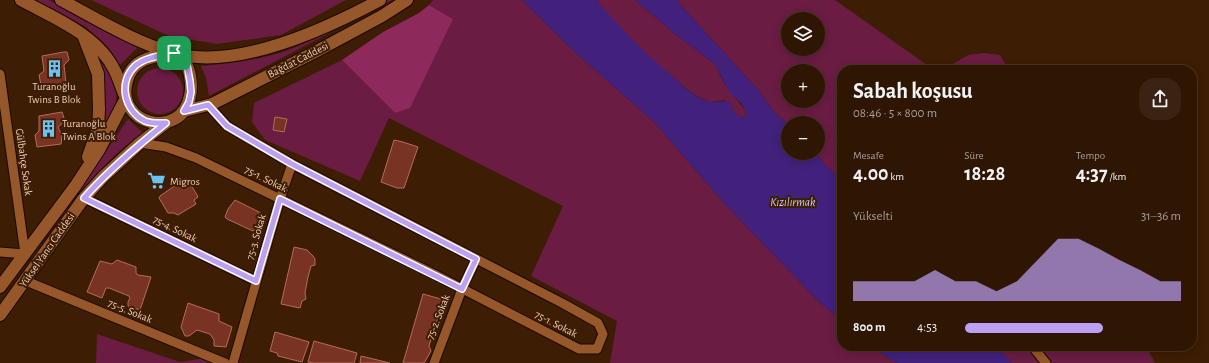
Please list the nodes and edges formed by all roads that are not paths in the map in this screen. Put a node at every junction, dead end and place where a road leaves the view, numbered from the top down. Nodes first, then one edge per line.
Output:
1 (21, 0) edge
2 (61, 0) edge
3 (380, 0) edge
4 (407, 0) edge
5 (83, 35) junction
6 (174, 53) junction
7 (0, 77) edge
8 (126, 98) junction
9 (208, 105) junction
10 (184, 111) junction
11 (166, 123) junction
12 (140, 144) junction
13 (292, 164) junction
14 (76, 185) junction
15 (84, 198) junction
16 (280, 199) junction
17 (0, 252) edge
18 (25, 254) junction
19 (476, 259) junction
20 (26, 281) junction
21 (256, 281) junction
22 (0, 287) edge
23 (462, 289) junction
24 (0, 315) edge
25 (1036, 351) edge
26 (225, 363) edge
27 (233, 363) edge
28 (434, 363) edge
29 (1046, 363) edge

1 - 5 main road
2 - 6 main road
3 - 6 main road, Bağdat Caddesi
4 - 9 main road, Bağdat Caddesi
5 - 8 main road
5 - 14 main road
6 - 8 main road
6 - 10 main road
7 - 18 street, Gülbahçe Sokak
8 - 11 main road
8 - 14 main road, Yüksel Yancı Caddesi
9 - 10 main road, Bağdat Caddesi
9 - 13 street, 75-1. Sokak
10 - 11 main road
11 - 12 main road, Yüksel Yancı Caddesi
12 - 15 main road, Yüksel Yancı Caddesi
12 - 16 street, 75-1. Sokak
13 - 16 street, 75-3. Sokak
13 - 19 street, 75-1. Sokak
14 - 18 main road, Yüksel Yancı Caddesi
15 - 20 main road, Yüksel Yancı Caddesi
15 - 21 street, 75-4. Sokak
16 - 21 street, 75-3. Sokak
16 - 23 street, 75-1. Sokak
17 - 18 street
18 - 22 main road, Yüksel Yancı Caddesi
19 - 23 street, 75-2. Sokak
19 - 23 street, 75-1. Sokak
20 - 24 main road, Yüksel Yancı Caddesi
20 - 26 street, 75-5. Sokak
21 - 27 street, 75-3. Sokak
23 - 28 street, 75-2. Sokak
25 - 29 street

